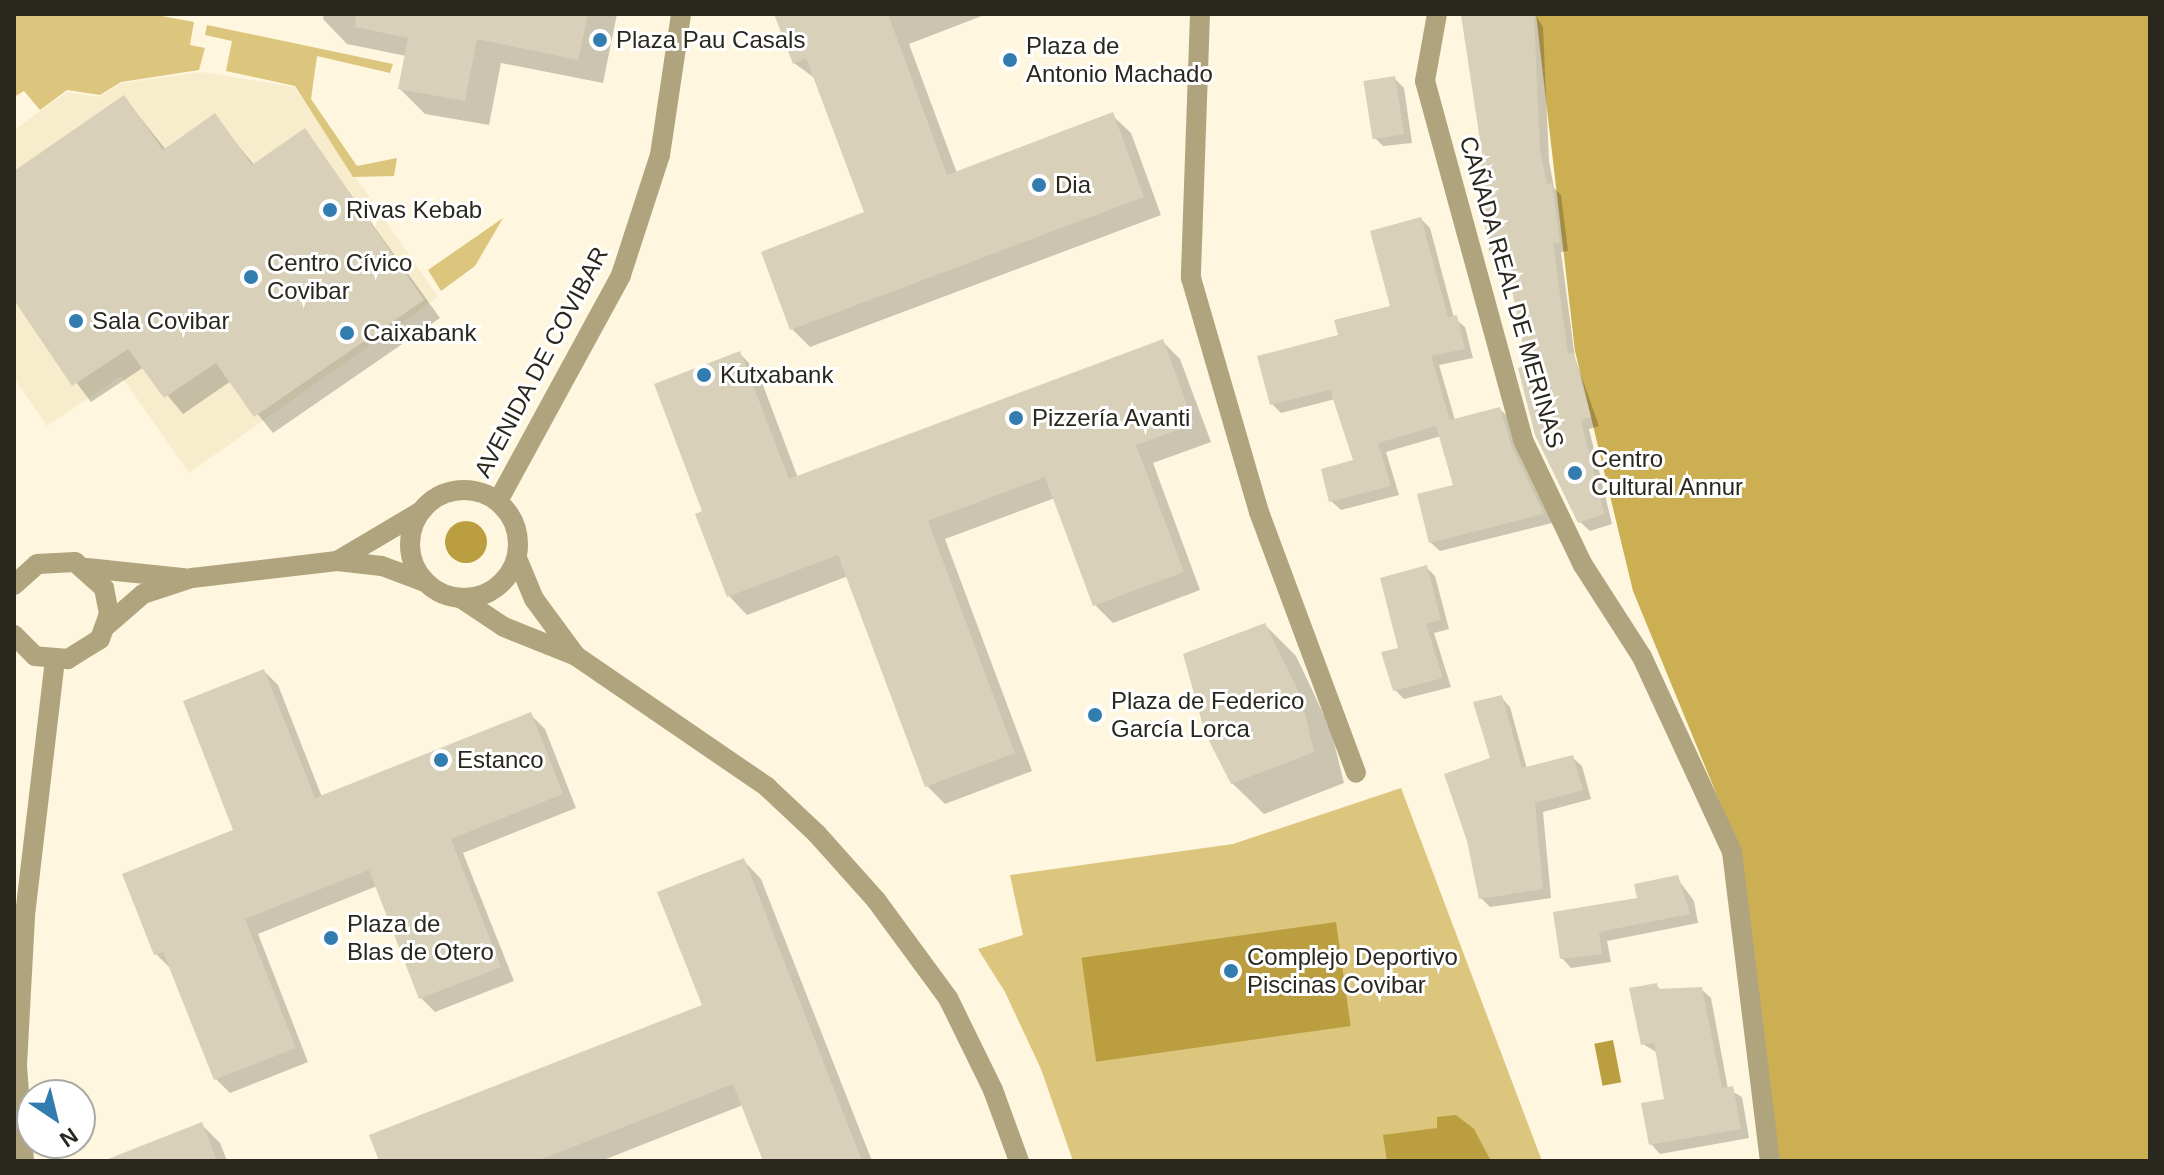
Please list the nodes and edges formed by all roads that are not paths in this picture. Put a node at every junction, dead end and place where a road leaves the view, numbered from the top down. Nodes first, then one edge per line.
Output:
1 (681, 14) edge
2 (1200, 14) edge
3 (1437, 14) edge
4 (498, 501) junction
5 (420, 512) junction
6 (517, 558) junction
7 (14, 560) edge
8 (337, 561) junction
9 (37, 564) junction
10 (87, 568) junction
11 (192, 578) junction
12 (425, 582) junction
13 (14, 585) edge
14 (462, 599) junction
15 (105, 627) junction
16 (14, 635) edge
17 (576, 656) junction
18 (55, 661) junction
19 (1356, 773) dead end
20 (24, 1161) edge
21 (1019, 1161) edge
22 (1770, 1161) edge

1 - 4 street, AVENIDA DE COVIBAR
2 - 19 street
3 - 22 street, CAÑADA REAL DE MERINAS
4 - 5 street
4 - 6 street
5 - 8 street
5 - 12 street
6 - 14 street
6 - 17 street
7 - 9 street
8 - 11 street
8 - 12 street
9 - 10 street
9 - 13 street
10 - 11 street
10 - 15 street
11 - 15 street
12 - 14 street
14 - 17 street
15 - 18 street
16 - 18 street
17 - 21 street
18 - 20 street

